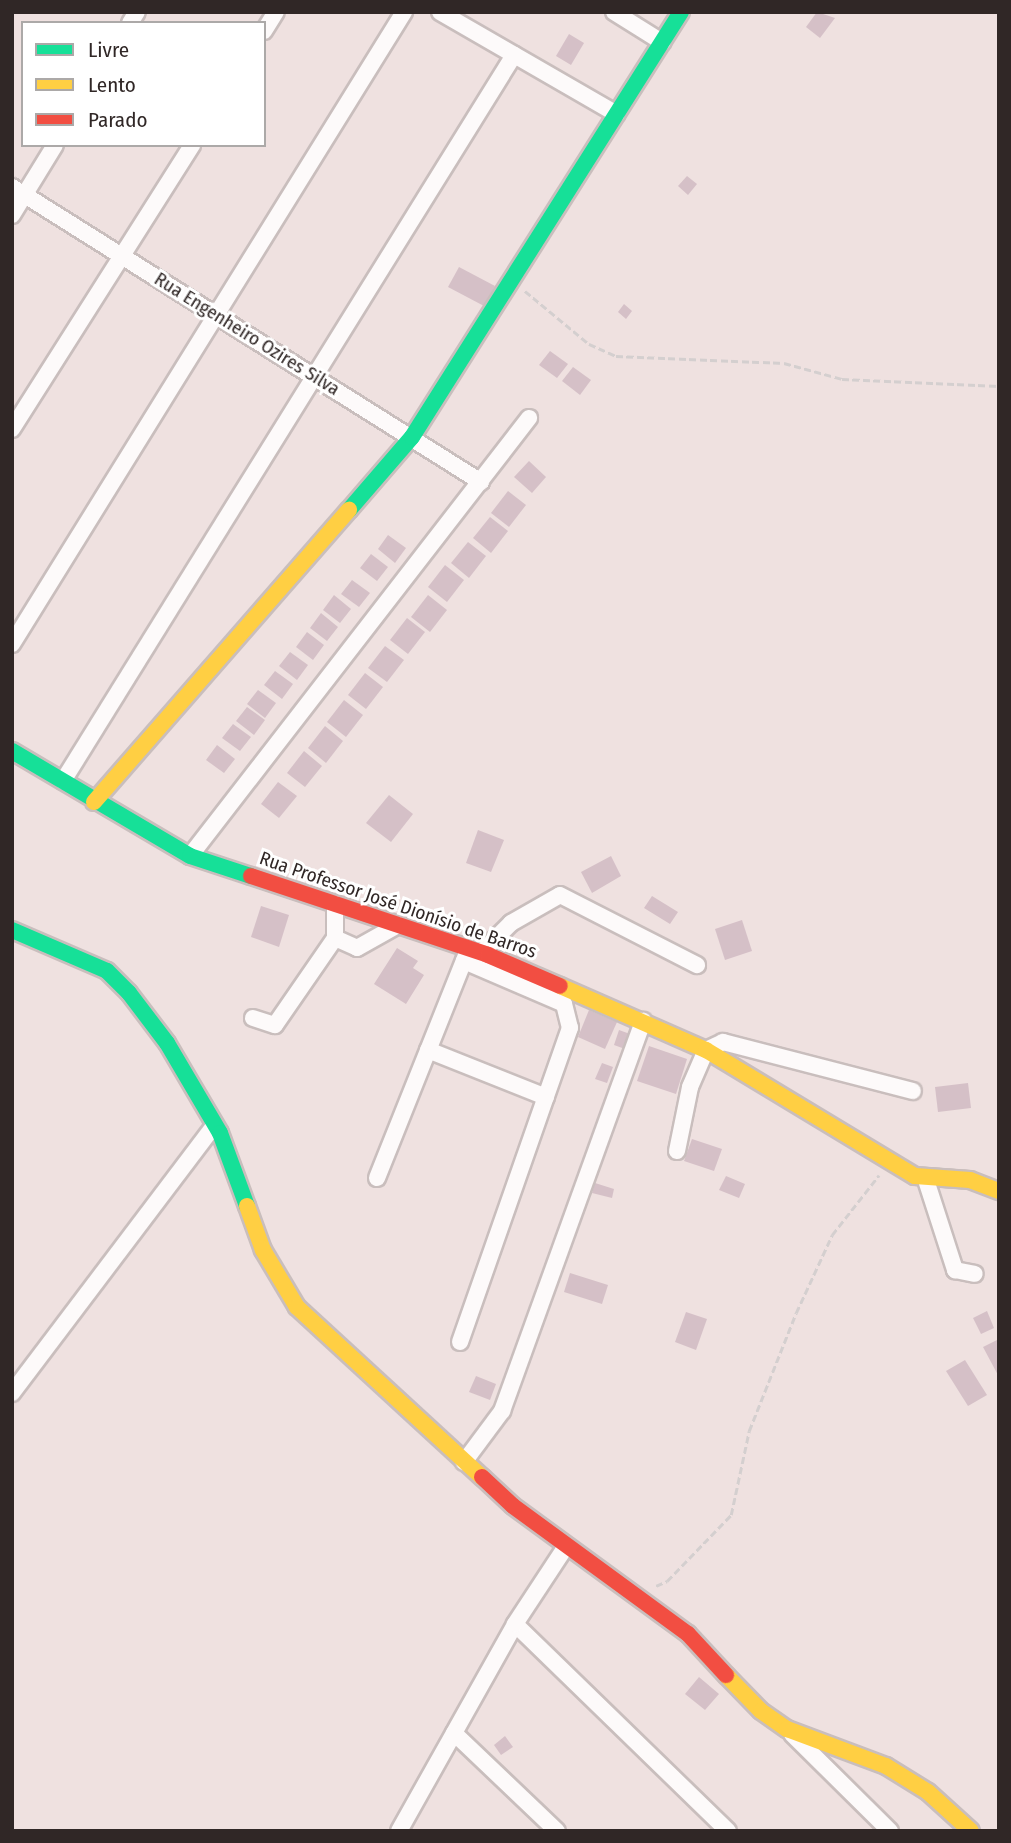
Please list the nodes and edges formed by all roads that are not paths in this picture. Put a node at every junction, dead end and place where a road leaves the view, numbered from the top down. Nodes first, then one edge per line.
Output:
1 (276, 12) edge
2 (404, 12) edge
3 (440, 12) edge
4 (614, 12) edge
5 (681, 12) edge
6 (266, 28) edge
7 (662, 42) junction
8 (514, 55) junction
9 (617, 114) junction
10 (53, 147) edge
11 (191, 147) edge
12 (19, 191) edge
13 (12, 215) edge
14 (122, 255) junction
15 (217, 317) junction
16 (317, 377) junction
17 (529, 418) dead end
18 (12, 429) edge
19 (411, 437) junction
20 (481, 482) junction
21 (12, 643) edge
22 (12, 751) edge
23 (63, 781) junction
24 (94, 802) junction
25 (190, 856) junction
26 (335, 904) junction
27 (398, 925) junction
28 (12, 930) edge
29 (335, 938) junction
30 (471, 954) junction
31 (696, 965) dead end
32 (253, 1018) dead end
33 (643, 1020) junction
34 (428, 1050) junction
35 (706, 1050) junction
36 (913, 1091) dead end
37 (546, 1097) junction
38 (215, 1125) junction
39 (677, 1151) dead end
40 (377, 1178) dead end
41 (926, 1180) junction
42 (999, 1191) edge
43 (975, 1273) dead end
44 (460, 1342) dead end
45 (12, 1393) edge
46 (464, 1462) junction
47 (565, 1548) junction
48 (515, 1624) junction
49 (787, 1729) junction
50 (454, 1733) junction
51 (399, 1831) edge
52 (556, 1831) edge
53 (728, 1831) edge
54 (890, 1831) edge
55 (971, 1831) edge

1 - 6 street
2 - 15 street
3 - 8 street
4 - 7 street
5 - 7 street
7 - 9 street
8 - 9 street
8 - 16 street
9 - 19 street
10 - 12 street
11 - 14 street
12 - 13 street
12 - 14 street, Rua Engenheiro Ozires Silva
14 - 15 street, Rua Engenheiro Ozires Silva
14 - 18 street
15 - 16 street, Rua Engenheiro Ozires Silva
15 - 21 street
16 - 19 street, Rua Engenheiro Ozires Silva
16 - 23 street
17 - 20 street
19 - 20 street, Rua Engenheiro Ozires Silva
19 - 24 street
20 - 25 street
22 - 23 street, Rua Professor José Dionísio de Barros
23 - 24 street, Rua Professor José Dionísio de Barros
24 - 25 street, Rua Professor José Dionísio de Barros
25 - 26 street, Rua Professor José Dionísio de Barros
26 - 27 street, Rua Professor José Dionísio de Barros
26 - 29 street
27 - 29 street
27 - 30 street, Rua Professor José Dionísio de Barros
28 - 38 street
29 - 32 street
30 - 31 street
30 - 33 street, Rua Professor José Dionísio de Barros
30 - 34 street
30 - 37 street
33 - 35 street, Rua Professor José Dionísio de Barros
33 - 46 street
34 - 37 street
34 - 40 street
35 - 36 street
35 - 39 street
35 - 41 street, Rua Professor José Dionísio de Barros
37 - 44 street
38 - 45 street
38 - 46 street
41 - 42 street, Rua Professor José Dionísio de Barros
41 - 43 street
46 - 47 street
47 - 48 street
47 - 49 street
48 - 50 street
48 - 53 street
49 - 54 street
49 - 55 street
50 - 51 street
50 - 52 street

